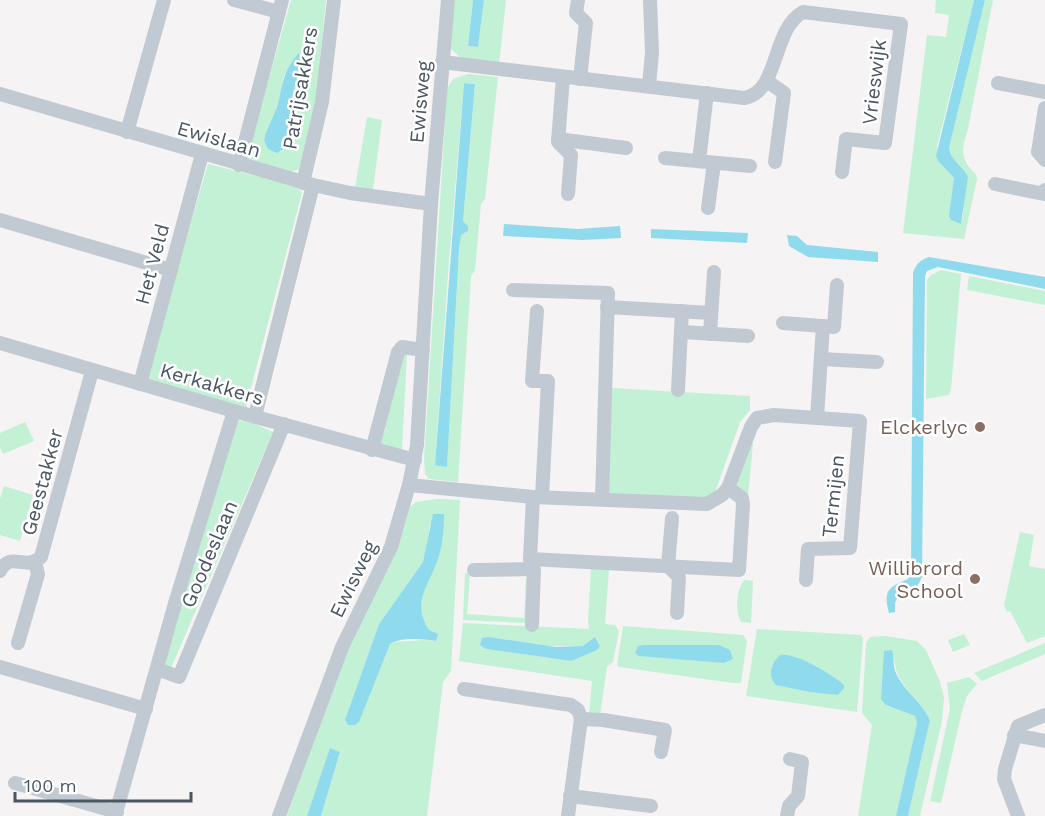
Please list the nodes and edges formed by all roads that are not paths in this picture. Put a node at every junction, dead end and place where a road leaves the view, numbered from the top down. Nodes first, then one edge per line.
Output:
1 (164, 0) edge
2 (234, 0) edge
3 (334, 0) edge
4 (448, 0) edge
5 (578, 0) edge
6 (650, 0) edge
7 (280, 6) edge
8 (442, 62) junction
9 (563, 77) junction
10 (580, 79) junction
11 (767, 81) junction
12 (999, 83) dead end
13 (649, 86) junction
14 (1045, 92) edge
15 (707, 93) junction
16 (0, 94) edge
17 (1045, 108) edge
18 (127, 132) junction
19 (558, 139) junction
20 (626, 148) dead end
21 (202, 154) junction
22 (665, 158) dead end
23 (1045, 160) edge
24 (699, 161) junction
25 (775, 162) dead end
26 (714, 163) junction
27 (239, 165) junction
28 (750, 166) dead end
29 (842, 172) dead end
30 (308, 184) junction
31 (995, 184) dead end
32 (1045, 192) edge
33 (568, 194) dead end
34 (431, 204) junction
35 (708, 208) dead end
36 (0, 220) edge
37 (171, 270) junction
38 (714, 272) dead end
39 (837, 285) dead end
40 (513, 290) dead end
41 (607, 307) junction
42 (682, 310) junction
43 (537, 311) dead end
44 (711, 313) junction
45 (783, 323) dead end
46 (823, 326) junction
47 (682, 332) junction
48 (710, 334) junction
49 (748, 336) dead end
50 (0, 343) edge
51 (423, 350) junction
52 (821, 359) junction
53 (877, 362) dead end
54 (92, 371) junction
55 (140, 384) junction
56 (678, 390) dead end
57 (234, 411) junction
58 (255, 416) junction
59 (817, 417) junction
60 (285, 424) junction
61 (372, 450) junction
62 (415, 460) junction
63 (409, 485) junction
64 (728, 488) junction
65 (537, 497) junction
66 (602, 500) junction
67 (672, 518) dead end
68 (35, 562) junction
69 (532, 564) junction
70 (668, 566) junction
71 (474, 570) dead end
72 (0, 571) edge
73 (806, 580) dead end
74 (677, 613) dead end
75 (532, 625) dead end
76 (18, 644) dead end
77 (0, 667) edge
78 (158, 669) junction
79 (464, 689) dead end
80 (146, 709) junction
81 (1045, 715) edge
82 (581, 719) junction
83 (1014, 735) junction
84 (1045, 741) edge
85 (661, 752) dead end
86 (790, 759) dead end
87 (15, 783) dead end
88 (570, 796) junction
89 (651, 806) dead end
90 (116, 814) edge
91 (279, 816) edge
92 (568, 816) edge
93 (787, 816) edge
94 (1018, 816) edge

1 - 18 street
2 - 7 street
3 - 30 street, Patrijsakkers
4 - 8 street, Ewisweg
5 - 10 street
6 - 13 street
7 - 27 street, Patrijsakkers
8 - 9 street
8 - 34 street, Ewisweg
9 - 10 street
9 - 19 street
10 - 13 street
11 - 15 street
11 - 25 street
11 - 29 street, Vrieswijk
12 - 14 street
13 - 15 street
15 - 24 street
16 - 18 street, Ewislaan
17 - 23 street
18 - 21 street, Ewislaan
19 - 20 street
19 - 33 street
21 - 27 street, Ewislaan
21 - 37 street, Het Veld
22 - 24 street
24 - 26 street
26 - 28 street
26 - 35 street
27 - 30 street, Ewislaan
30 - 34 street, Ewislaan
30 - 58 street
31 - 32 street
34 - 51 street, Ewisweg
36 - 37 street
37 - 55 street, Het Veld
38 - 44 street
39 - 46 street
40 - 41 street
41 - 42 street
41 - 66 street
42 - 44 street
42 - 47 street
43 - 65 street
44 - 48 street
45 - 46 street
46 - 52 street
47 - 48 street
47 - 56 street
48 - 49 street
50 - 54 street, Kerkakkers
51 - 61 street
51 - 62 street, Ewisweg
52 - 53 street
52 - 59 street
54 - 55 street, Kerkakkers
54 - 68 street, Geestakker
55 - 57 street, Kerkakkers
57 - 58 street, Kerkakkers
57 - 78 street, Goodeslaan
58 - 60 street, Kerkakkers
59 - 64 street, Termijen
59 - 73 street, Termijen
60 - 61 street, Kerkakkers
60 - 78 street, Goodeslaan
61 - 62 street, Kerkakkers
62 - 63 street, Ewisweg
63 - 65 street
63 - 91 street, Ewisweg
64 - 66 street
64 - 70 street
65 - 66 street
65 - 69 street
67 - 70 street
68 - 72 street, Geestakker
68 - 76 street
69 - 70 street
69 - 71 street
69 - 75 street
70 - 74 street
77 - 80 street
78 - 80 street, Goodeslaan
79 - 82 street
80 - 90 street, Goodeslaan
81 - 83 street
82 - 85 street
82 - 88 street
83 - 84 street
83 - 94 street
86 - 93 street
87 - 90 street
88 - 89 street
88 - 92 street

